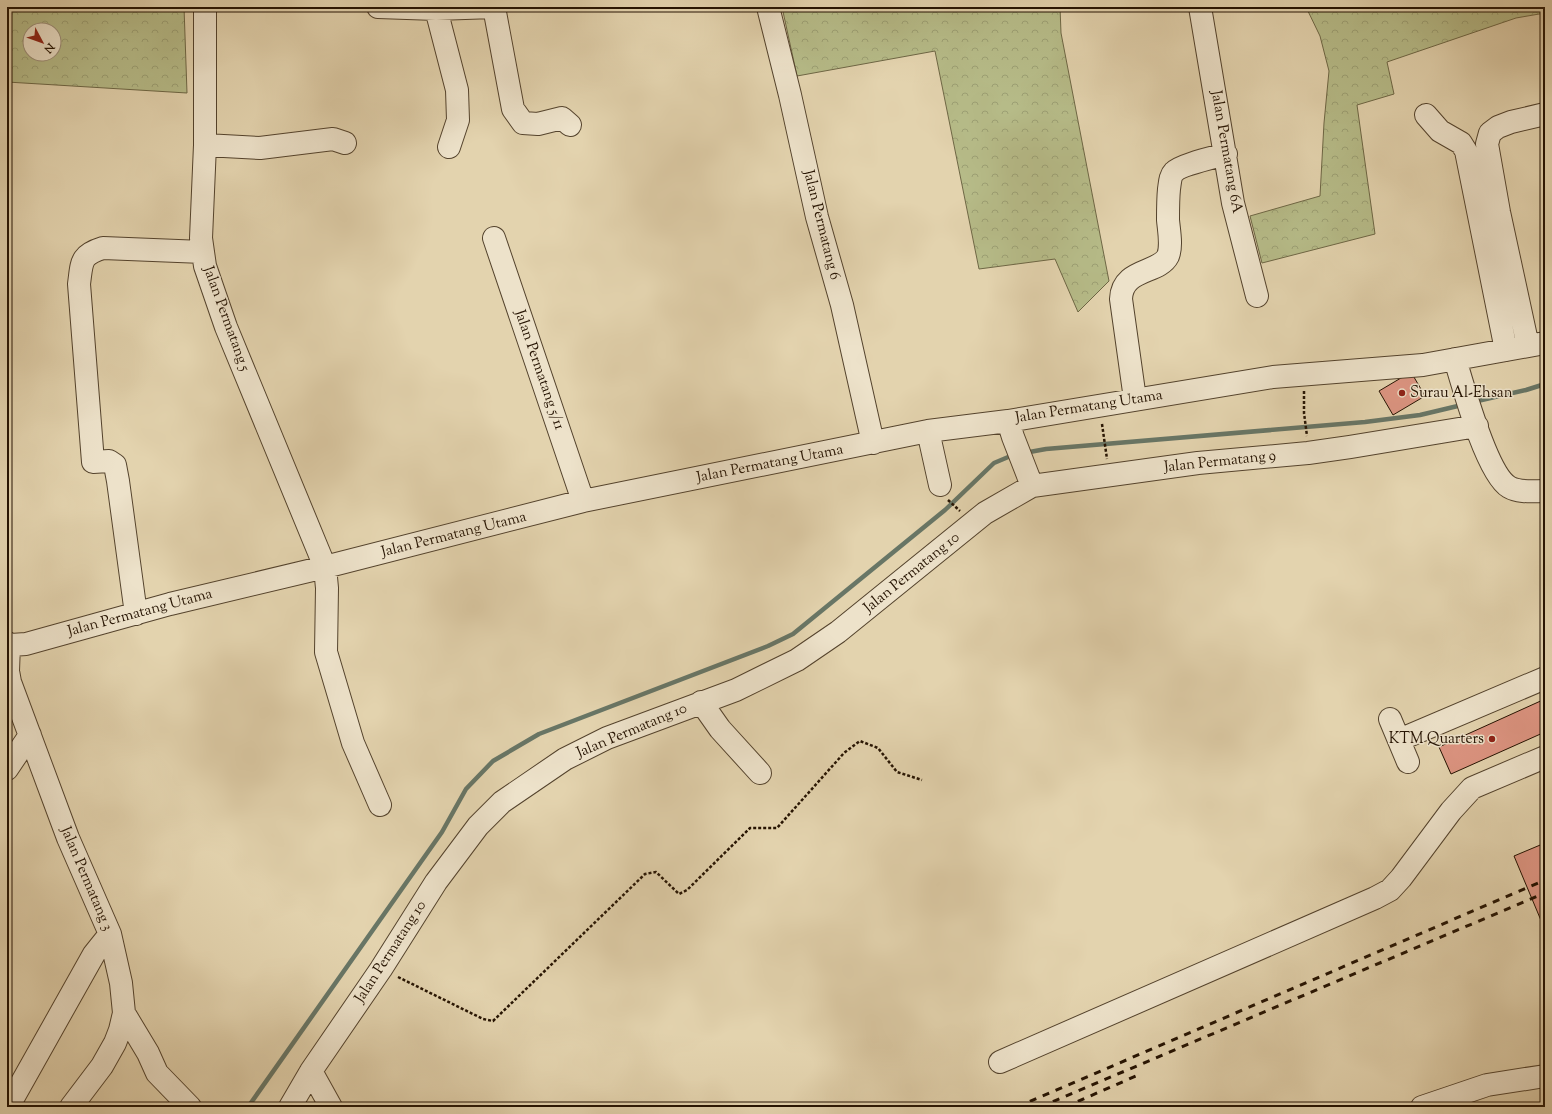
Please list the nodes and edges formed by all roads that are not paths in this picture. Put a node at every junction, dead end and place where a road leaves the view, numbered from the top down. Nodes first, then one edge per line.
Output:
1 (205, 7) edge
2 (378, 7) edge
3 (494, 7) edge
4 (768, 7) edge
5 (1200, 7) edge
6 (436, 9) junction
7 (1545, 114) edge
8 (1426, 115) dead end
9 (570, 125) dead end
10 (345, 143) dead end
11 (205, 146) junction
12 (449, 147) dead end
13 (1226, 154) junction
14 (494, 238) dead end
15 (203, 252) junction
16 (1258, 296) dead end
17 (1537, 344) edge
18 (1506, 350) junction
19 (1455, 359) junction
20 (1135, 399) junction
21 (1476, 422) junction
22 (1011, 429) junction
23 (928, 431) junction
24 (873, 443) junction
25 (1031, 482) junction
26 (943, 491) road end
27 (1545, 491) edge
28 (583, 502) junction
29 (325, 567) junction
30 (136, 614) junction
31 (8, 644) edge
32 (1545, 678) edge
33 (701, 702) junction
34 (1390, 719) dead end
35 (30, 735) junction
36 (1399, 740) junction
37 (1545, 757) edge
38 (1408, 762) dead end
39 (7, 769) edge
40 (760, 773) dead end
41 (380, 805) dead end
42 (110, 934) junction
43 (124, 1013) junction
44 (1000, 1062) dead end
45 (311, 1070) junction
46 (1545, 1076) edge
47 (8, 1107) edge
48 (72, 1107) edge
49 (190, 1107) edge
50 (290, 1107) edge
51 (331, 1107) edge
52 (1422, 1107) edge

1 - 11 street, Jalan Permatang 5
2 - 6 street
3 - 6 street
3 - 9 street
4 - 24 street, Jalan Permatang 6
5 - 13 street, Jalan Permatang 6A
6 - 12 street
7 - 17 street
8 - 18 street
10 - 11 street
11 - 15 street, Jalan Permatang 5
13 - 16 street, Jalan Permatang 6A
13 - 20 street
14 - 28 street, Jalan Permatang 5/11
15 - 29 street, Jalan Permatang 5
15 - 30 street
17 - 18 street, Jalan Permatang Utama
18 - 19 street, Jalan Permatang Utama
19 - 20 street, Jalan Permatang Utama
19 - 21 street
20 - 22 street, Jalan Permatang Utama
21 - 25 street, Jalan Permatang 9
21 - 27 street
22 - 23 street, Jalan Permatang Utama
22 - 25 street
23 - 24 street, Jalan Permatang Utama
23 - 26 street
24 - 28 street, Jalan Permatang Utama
25 - 33 street, Jalan Permatang 10
28 - 29 street, Jalan Permatang Utama
29 - 30 street, Jalan Permatang Utama
29 - 41 street, Jalan Permatang 5
30 - 31 street, Jalan Permatang Utama
31 - 35 street, Jalan Permatang 3
32 - 36 street
33 - 40 street
33 - 45 street, Jalan Permatang 10
34 - 36 street
35 - 39 street
35 - 42 street, Jalan Permatang 3
36 - 38 street
37 - 44 street
42 - 43 street, Jalan Permatang 3
42 - 47 street
43 - 48 street, Jalan Permatang 3
43 - 49 street
45 - 50 street, Jalan Permatang 10
45 - 51 street
46 - 52 street

